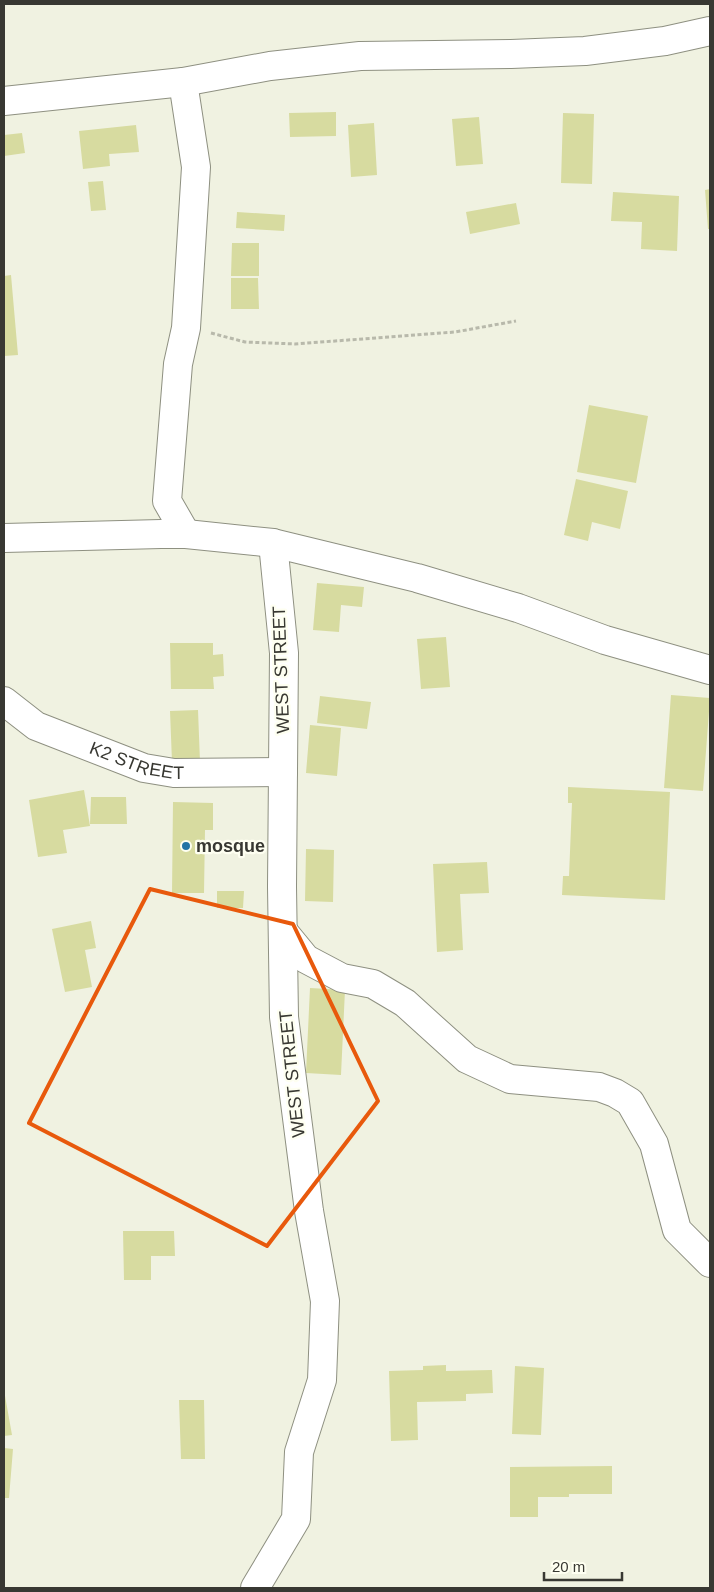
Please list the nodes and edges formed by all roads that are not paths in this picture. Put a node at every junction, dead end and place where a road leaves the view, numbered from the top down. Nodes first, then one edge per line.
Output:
1 (710, 30) edge
2 (183, 82) junction
3 (4, 101) edge
4 (167, 502) junction
5 (141, 534) junction
6 (186, 534) junction
7 (4, 538) edge
8 (273, 544) junction
9 (710, 670) edge
10 (4, 701) edge
11 (283, 772) junction
12 (283, 931) junction
13 (710, 1263) edge
14 (255, 1588) edge

1 - 2 street
2 - 3 street
2 - 4 street
4 - 5 street
4 - 6 street
5 - 6 street
5 - 7 street
6 - 8 street
8 - 9 street
8 - 11 street, WEST STREET
10 - 11 street, K2 STREET
11 - 12 street, WEST STREET
12 - 13 street
12 - 14 street, WEST STREET

